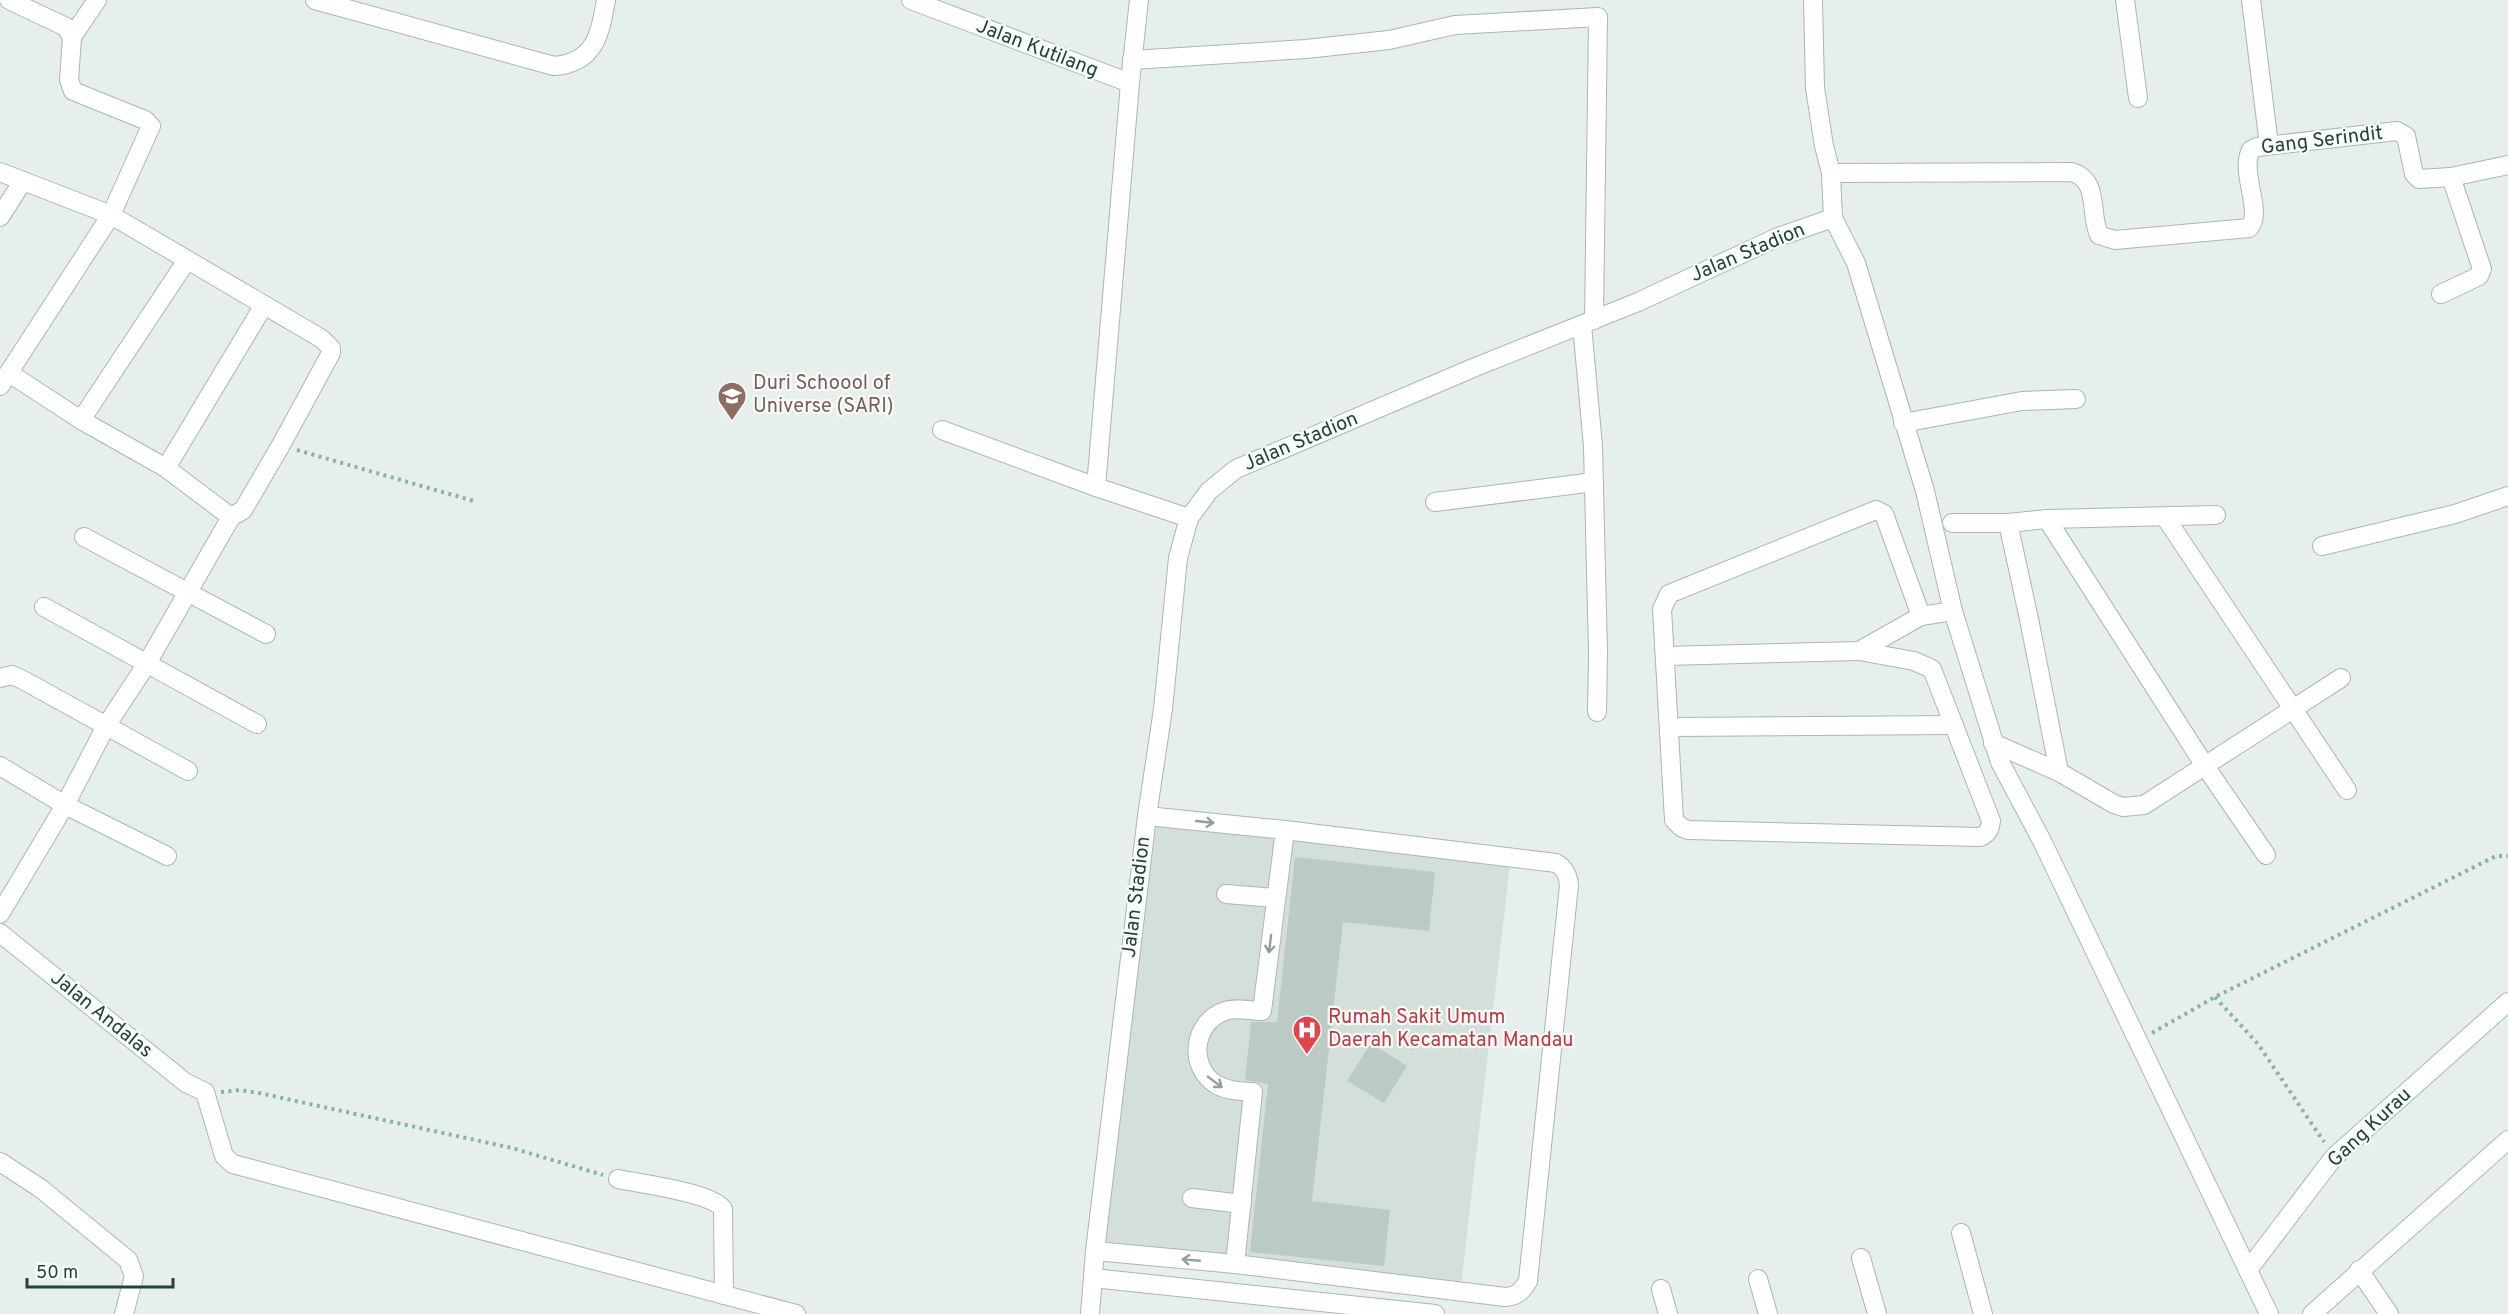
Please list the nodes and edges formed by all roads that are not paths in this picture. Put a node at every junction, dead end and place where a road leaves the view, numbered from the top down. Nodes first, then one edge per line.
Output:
1 (9, 0) edge
2 (97, 0) edge
3 (315, 0) edge
4 (606, 0) edge
5 (911, 0) edge
6 (1139, 0) edge
7 (1813, 0) edge
8 (2125, 0) edge
9 (2251, 0) edge
10 (72, 37) junction
11 (1132, 60) junction
12 (1130, 83) junction
13 (2138, 98) dead end
14 (2269, 146) junction
15 (2508, 165) edge
16 (0, 172) edge
17 (1831, 173) junction
18 (2451, 177) junction
19 (23, 181) junction
20 (111, 215) junction
21 (0, 217) edge
22 (1833, 218) junction
23 (187, 260) junction
24 (2441, 294) dead end
25 (264, 305) junction
26 (1588, 323) junction
27 (5, 379) edge
28 (2076, 399) dead end
29 (81, 420) junction
30 (1903, 423) junction
31 (942, 430) dead end
32 (166, 468) junction
33 (1594, 483) junction
34 (1096, 487) junction
35 (2508, 496) edge
36 (1435, 502) dead end
37 (2216, 515) dead end
38 (2165, 517) junction
39 (231, 518) junction
40 (1189, 518) junction
41 (2047, 519) junction
42 (1952, 523) dead end
43 (2008, 523) junction
44 (84, 537) dead end
45 (2322, 546) dead end
46 (188, 593) junction
47 (44, 607) dead end
48 (1953, 610) junction
49 (1921, 616) junction
50 (266, 634) dead end
51 (1859, 651) junction
52 (1666, 656) junction
53 (146, 665) junction
54 (0, 678) edge
55 (2341, 678) dead end
56 (2292, 710) junction
57 (1597, 712) dead end
58 (257, 724) dead end
59 (1954, 725) junction
60 (106, 726) junction
61 (1670, 727) junction
62 (1993, 743) junction
63 (0, 766) edge
64 (2205, 766) junction
65 (188, 771) dead end
66 (2059, 772) junction
67 (2347, 790) dead end
68 (64, 805) junction
69 (1147, 816) junction
70 (1285, 830) junction
71 (2266, 855) dead end
72 (167, 856) dead end
73 (1226, 894) dead end
74 (1276, 898) junction
75 (0, 914) edge
76 (0, 933) edge
77 (2508, 1002) edge
78 (2508, 1140) edge
79 (0, 1162) edge
80 (618, 1179) road end
81 (1192, 1198) dead end
82 (1242, 1204) junction
83 (1961, 1233) dead end
84 (1095, 1251) junction
85 (1861, 1258) dead end
86 (1235, 1264) junction
87 (2248, 1270) junction
88 (2359, 1270) junction
89 (1094, 1278) junction
90 (1758, 1279) dead end
91 (1661, 1289) dead end
92 (724, 1295) junction
93 (1381, 1311) edge
94 (124, 1314) edge
95 (796, 1314) edge
96 (1090, 1314) edge
97 (1435, 1314) edge
98 (1668, 1314) edge
99 (1768, 1314) edge
100 (1877, 1314) edge
101 (1983, 1314) edge
102 (2269, 1314) edge
103 (2312, 1314) edge
104 (2389, 1314) edge

1 - 10 street
2 - 10 street
3 - 4 street
5 - 12 street, Jalan Kutilang
6 - 11 street
7 - 17 street
8 - 13 street
9 - 14 street
10 - 20 street
11 - 12 street
11 - 26 street
12 - 34 street
14 - 17 street, Gang Serindit
14 - 18 street, Gang Serindit
15 - 18 street, Gang Serindit
16 - 19 street
17 - 22 street
18 - 24 street
19 - 20 street
19 - 21 street
20 - 23 street
20 - 27 street
22 - 26 street, Jalan Stadion
22 - 30 street
23 - 25 street
23 - 29 street
25 - 32 street
25 - 39 street
26 - 33 street
26 - 40 street, Jalan Stadion
27 - 29 street
28 - 30 street
29 - 32 street
30 - 48 street
31 - 34 street
32 - 39 street
33 - 36 street
33 - 57 street
34 - 40 street
35 - 45 street
37 - 38 street
38 - 41 street
38 - 56 street
39 - 46 street
40 - 69 street, Jalan Stadion
41 - 43 street
41 - 64 street
42 - 43 street
43 - 66 street
44 - 46 street
46 - 50 street
46 - 53 street
47 - 53 street
48 - 49 street
48 - 62 street
49 - 51 street
49 - 52 street
51 - 52 street
51 - 59 street
52 - 61 street
53 - 58 street
53 - 60 street
54 - 60 street
55 - 56 street
56 - 64 street
56 - 67 street
59 - 61 street
59 - 61 street
60 - 65 street
60 - 68 street
62 - 66 street
62 - 87 street
63 - 68 street
64 - 66 street
64 - 71 street
68 - 72 street
68 - 75 street
69 -> 70 street
69 - 84 street, Jalan Stadion
70 - 74 street
70 - 86 street
73 - 74 street
74 -> 82 street
76 - 92 street, Jalan Andalas
77 - 87 street, Gang Kurau
78 - 88 street
79 - 94 street
80 - 92 street
81 - 82 street
82 - 86 street
83 - 101 street
86 -> 84 street
84 - 89 street, Jalan Stadion
85 - 100 street
87 - 102 street
88 - 103 street
88 - 104 street
89 - 93 street
89 - 96 street, Jalan Stadion
90 - 99 street
91 - 98 street
92 - 95 street
93 - 97 street

